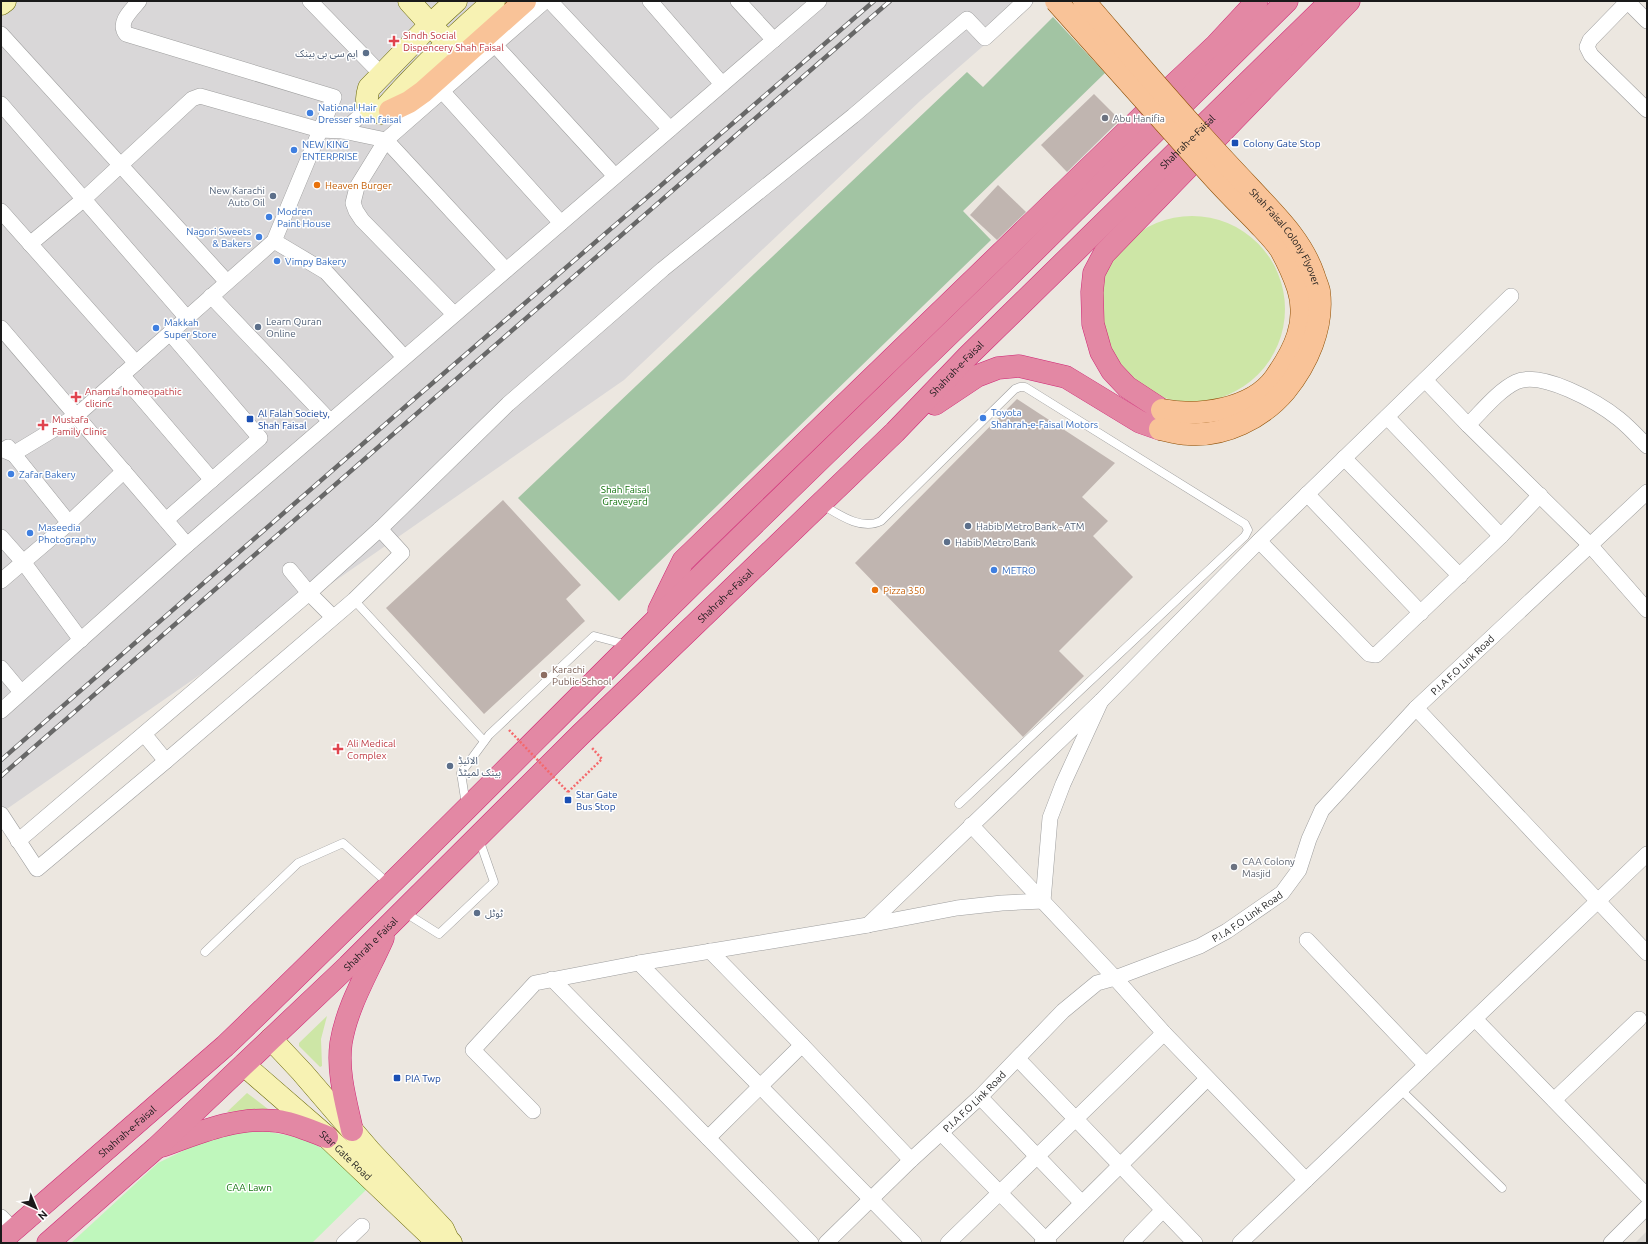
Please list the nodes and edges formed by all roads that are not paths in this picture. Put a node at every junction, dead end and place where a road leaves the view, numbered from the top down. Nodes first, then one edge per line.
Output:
1 (5, 1) edge
2 (139, 1) edge
3 (409, 1) edge
4 (494, 1) edge
5 (525, 1) edge
6 (545, 1) edge
7 (550, 1) edge
8 (650, 1) edge
9 (738, 1) edge
10 (820, 1) edge
11 (1025, 1) edge
12 (1056, 1) edge
13 (1084, 1) edge
14 (1257, 1) edge
15 (1287, 1) edge
16 (1331, 1) edge
17 (1349, 1) edge
18 (1628, 1) edge
19 (308, 2) edge
20 (1, 4) edge
21 (446, 4) edge
22 (1647, 21) edge
23 (430, 25) junction
24 (463, 28) junction
25 (1, 34) edge
26 (774, 40) junction
27 (447, 44) junction
28 (495, 45) junction
29 (380, 74) junction
30 (722, 84) junction
31 (442, 91) junction
32 (1158, 101) junction
33 (1, 104) edge
34 (380, 110) junction
35 (1647, 110) edge
36 (670, 129) junction
37 (320, 130) junction
38 (343, 131) junction
39 (386, 140) junction
40 (121, 166) junction
41 (615, 176) junction
42 (84, 199) junction
43 (1, 211) edge
44 (560, 223) junction
45 (274, 241) junction
46 (30, 244) junction
47 (506, 270) junction
48 (227, 282) junction
49 (212, 296) junction
50 (1511, 296) dead end
51 (454, 314) junction
52 (187, 318) junction
53 (1, 328) edge
54 (170, 333) junction
55 (404, 357) junction
56 (136, 363) junction
57 (122, 375) junction
58 (1425, 380) junction
59 (76, 416) junction
60 (1387, 417) junction
61 (1161, 420) junction
62 (330, 421) junction
63 (1468, 424) junction
64 (895, 432) junction
65 (1, 440) edge
66 (1647, 446) edge
67 (7, 452) edge
68 (1344, 458) junction
69 (124, 471) junction
70 (212, 480) junction
71 (1647, 492) edge
72 (1307, 494) junction
73 (1540, 495) junction
74 (820, 503) junction
75 (166, 520) junction
76 (69, 523) junction
77 (380, 529) junction
78 (1501, 536) junction
79 (1, 537) edge
80 (1259, 541) junction
81 (187, 545) junction
82 (1590, 545) junction
83 (24, 563) junction
84 (290, 570) dead end
85 (1460, 576) junction
86 (1, 582) edge
87 (309, 593) junction
88 (354, 600) junction
89 (1647, 610) edge
90 (1421, 613) junction
91 (333, 617) junction
92 (653, 624) junction
93 (81, 640) junction
94 (631, 646) junction
95 (1, 668) edge
96 (21, 692) junction
97 (1101, 701) junction
98 (1416, 708) junction
99 (1, 711) edge
100 (144, 734) junction
101 (580, 735) joint
102 (484, 741) junction
103 (166, 761) junction
104 (959, 804) dead end
105 (466, 808) junction
106 (1, 814) edge
107 (971, 825) junction
108 (478, 836) junction
109 (18, 841) junction
110 (1647, 854) edge
111 (390, 886) junction
112 (1043, 901) junction
113 (1597, 902) junction
114 (396, 917) junction
115 (868, 925) junction
116 (1307, 940) dead end
117 (710, 951) junction
118 (205, 952) dead end
119 (1647, 954) edge
120 (639, 963) junction
121 (1115, 978) junction
122 (552, 979) junction
123 (1475, 1019) junction
124 (1639, 1019) dead end
125 (1164, 1033) junction
126 (271, 1039) junction
127 (802, 1045) junction
128 (1018, 1059) junction
129 (244, 1065) junction
130 (1426, 1065) junction
131 (1208, 1078) junction
132 (760, 1086) junction
133 (1401, 1090) junction
134 (980, 1097) junction
135 (1554, 1100) junction
136 (533, 1111) dead end
137 (1075, 1120) junction
138 (352, 1130) junction
139 (941, 1133) junction
140 (327, 1137) junction
141 (708, 1138) junction
142 (156, 1148) junction
143 (1037, 1156) junction
144 (911, 1160) junction
145 (1120, 1166) junction
146 (1306, 1180) junction
147 (1502, 1188) dead end
148 (999, 1193) junction
149 (1647, 1196) edge
150 (872, 1199) junction
151 (1082, 1203) junction
152 (1647, 1207) edge
153 (1163, 1210) junction
154 (362, 1226) dead end
155 (5, 1229) edge
156 (449, 1241) edge
157 (1247, 1241) edge
158 (1045, 1242) edge
159 (48, 1243) edge
160 (344, 1243) edge
161 (811, 1243) edge
162 (826, 1243) edge
163 (914, 1243) edge
164 (948, 1243) edge
165 (1131, 1243) edge
166 (1195, 1243) edge
167 (1611, 1243) edge

1 - 20 street
2 - 37 street
3 - 23 street
4 - 24 street
5 - 34 main road
6 - 28 street
7 - 36 street
8 - 30 street
9 - 26 street
10 - 26 street
11 - 77 street
12 - 32 main road, Shah Faisal Colony Flyover, bridge
13 - 32 main road, Shah Faisal Colony Flyover, bridge
14 - 32 highway
15 - 92 highway
16 - 64 highway, Shahrah-e-Faisal
17 - 61 highway
18 - 22 street
18 - 35 street
19 - 29 street
21 - 23 street
21 - 24 street
23 - 27 street
23 - 29 street
24 - 27 street
25 - 40 street
26 - 30 street
27 - 34 street
28 - 31 street
28 - 41 street
29 - 34 street
30 - 36 street
31 - 39 street
31 - 44 street
32 - 61 main road, Shah Faisal Colony Flyover, bridge
32 - 92 highway
33 - 42 street
34 - 38 street
36 - 41 street
37 - 38 street
37 - 40 street
37 - 45 street
38 - 39 street
39 - 47 street
39 - 51 street
40 - 42 street
40 - 48 street
41 - 44 street
42 - 46 street
42 - 52 street
43 - 46 street
44 - 47 street
45 - 48 street
45 - 55 street
46 - 56 street
47 - 51 street
48 - 49 street
49 - 52 street
49 - 62 street
50 - 58 street
51 - 55 street
52 - 54 street
53 - 59 street
54 - 56 street
54 - 70 street
55 - 62 street
56 - 57 street
57 - 59 street
57 - 70 street
58 - 60 street
58 - 63 street
59 - 67 street
59 - 69 street
60 - 68 street
60 - 78 street
61 - 64 highway
62 - 81 street
63 - 66 street
63 - 73 street
64 - 74 highway, Shahrah-e-Faisal
65 - 67 street
67 - 76 street
68 - 72 street
68 - 85 street
69 - 75 street
69 - 76 street
70 - 75 street
71 - 82 street, P.I.A F.O Link Road
72 - 80 street
72 - 90 street
73 - 78 street
73 - 82 street
74 - 101 highway, Shahrah-e-Faisal
74 - 104 lane
75 - 81 street
76 - 83 street
77 - 87 street
77 - 88 street
78 - 85 street
79 - 83 street
80 - 90 street
80 - 97 street
81 - 93 street
82 - 89 street
82 - 98 street, P.I.A F.O Link Road
83 - 86 street
83 - 93 street
84 - 87 street
85 - 90 street
87 - 91 street
87 - 100 street
88 - 91 street
88 - 102 lane
91 - 103 street
92 - 94 highway
93 - 96 street
94 - 102 lane
94 - 105 highway
95 - 96 street
96 - 99 street
97 - 107 street
97 - 112 street
98 - 113 street
98 - 121 street, P.I.A F.O Link Road
100 - 103 street
100 - 109 street
101 - 108 highway, Shahrah e Faisal
102 - 105 lane
103 - 109 street
105 - 111 highway
106 - 109 street
107 - 112 street
107 - 115 street
108 - 114 highway, Shahrah e Faisal
108 - 114 lane
110 - 113 street
111 - 118 lane
111 - 155 highway, Shahrah-e-Faisal
112 - 115 street
112 - 121 street
113 - 119 street
113 - 123 street
114 - 126 highway, Shahrah e Faisal
114 - 138 highway
115 - 117 street
116 - 130 street
117 - 120 street
117 - 127 street
120 - 122 street
120 - 132 street
121 - 125 street
121 - 128 street, P.I.A F.O Link Road
122 - 136 street
122 - 141 street
123 - 130 street
123 - 135 street
124 - 135 street
125 - 131 street
125 - 137 street
126 - 129 highway, Shahrah e Faisal
126 - 138 street, Star Gate Road
127 - 132 street
127 - 144 street
128 - 134 street, P.I.A F.O Link Road
128 - 137 street
129 - 140 street, Star Gate Road
129 - 142 highway, Shahrah e Faisal
130 - 133 street
131 - 145 street
131 - 146 street
132 - 141 street
132 - 150 street
133 - 146 street
133 - 147 lane
134 - 139 street, P.I.A F.O Link Road
134 - 143 street
135 - 149 street
137 - 143 street
137 - 145 street
138 - 156 street, Star Gate Road
139 - 144 street, P.I.A F.O Link Road
139 - 148 street
140 - 142 highway
140 - 156 street, Star Gate Road
141 - 161 street
142 - 159 highway
143 - 148 street
143 - 151 street
144 - 150 street, P.I.A F.O Link Road
145 - 151 street
145 - 153 street
146 - 157 street
148 - 158 street
148 - 164 street
150 - 162 street, P.I.A F.O Link Road
150 - 163 street
151 - 158 street
152 - 167 street
153 - 165 street
153 - 166 street
154 - 160 street

